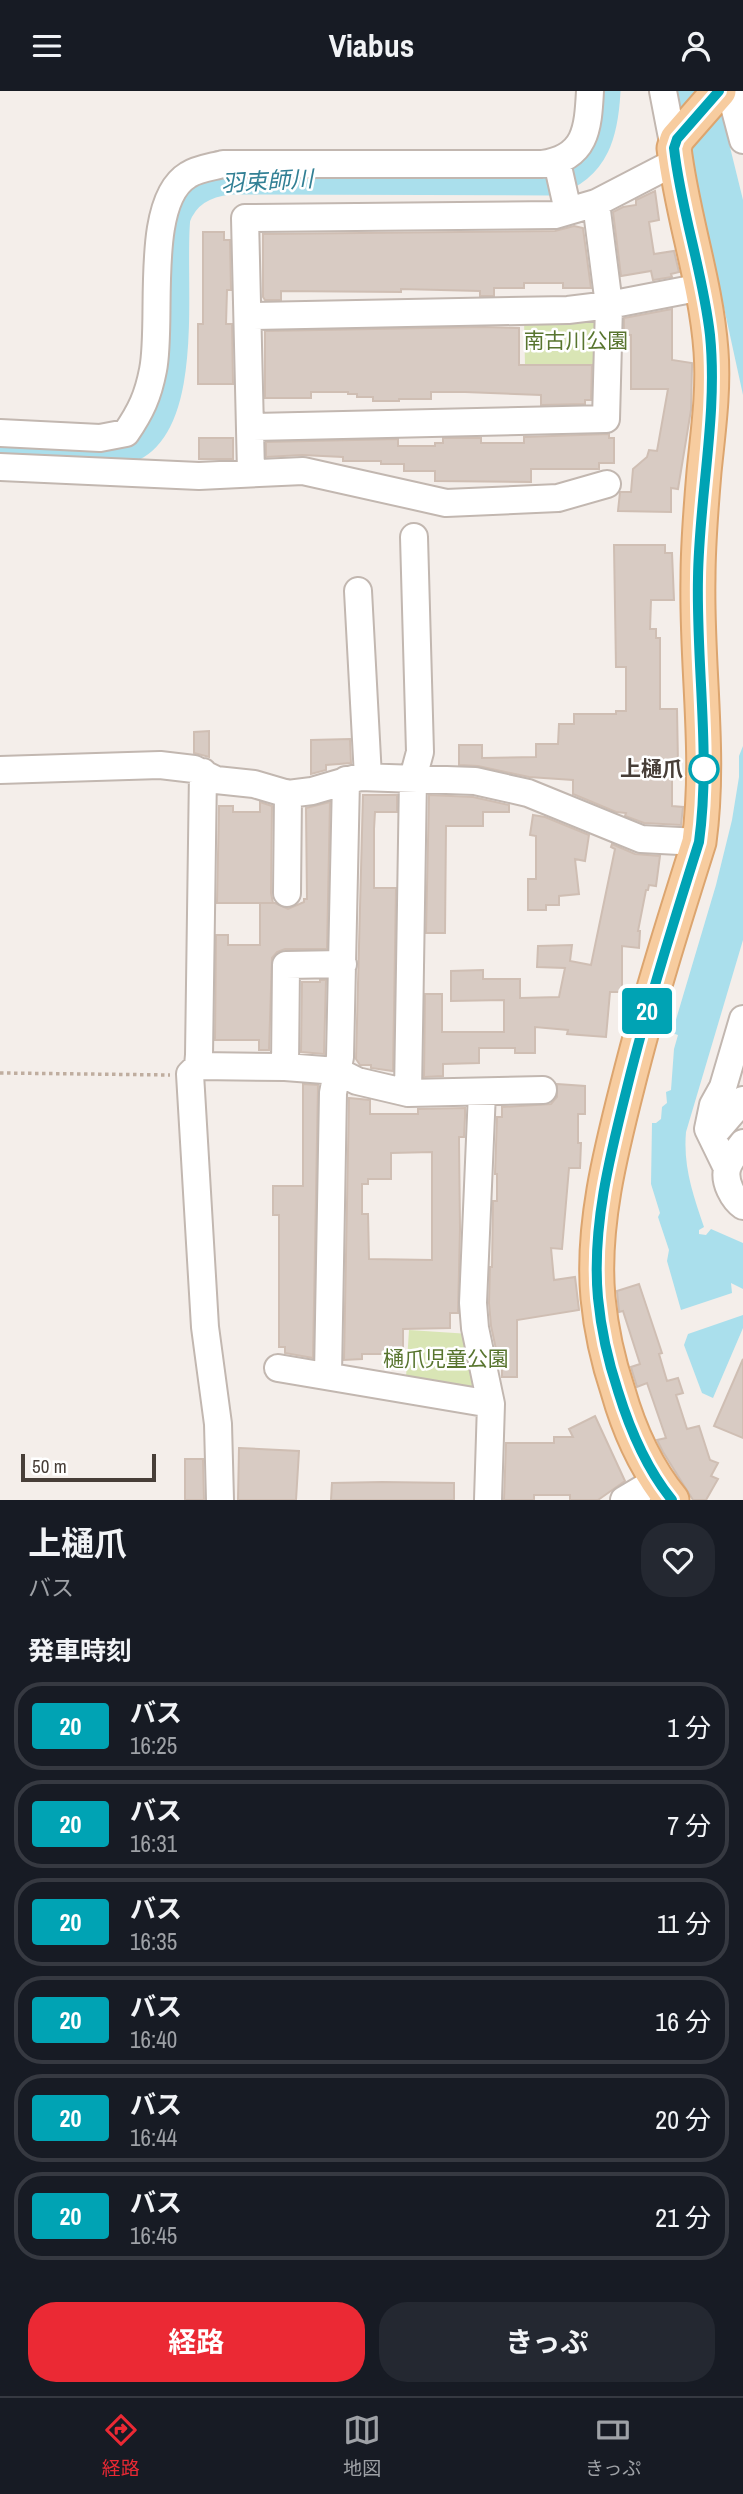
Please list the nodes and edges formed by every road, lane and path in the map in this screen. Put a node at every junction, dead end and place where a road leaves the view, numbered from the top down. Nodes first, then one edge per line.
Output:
1 (590, 91) edge
2 (663, 91) edge
3 (722, 93) edge
4 (742, 135) edge
5 (675, 150) junction
6 (557, 162) junction
7 (596, 203) junction
8 (568, 211) junction
9 (702, 287) junction
10 (609, 305) junction
11 (248, 316) junction
12 (251, 427) junction
13 (0, 433) edge
14 (0, 467) edge
15 (251, 472) junction
16 (607, 484) dead end
17 (414, 537) dead end
18 (358, 591) dead end
19 (0, 770) edge
20 (203, 772) junction
21 (413, 778) junction
22 (357, 779) junction
23 (288, 794) junction
24 (699, 842) junction
25 (287, 893) dead end
26 (343, 964) junction
27 (741, 1030) edge
28 (285, 1067) junction
29 (194, 1070) junction
30 (337, 1071) junction
31 (0, 1073) edge
32 (543, 1090) dead end
33 (482, 1091) junction
34 (408, 1093) junction
35 (743, 1100) edge
36 (712, 1136) junction
37 (743, 1143) edge
38 (727, 1168) junction
39 (743, 1206) edge
40 (278, 1368) dead end
41 (328, 1375) junction
42 (491, 1404) junction
43 (664, 1490) edge
44 (220, 1500) edge
45 (488, 1500) edge
46 (624, 1500) edge

1 - 6 street
2 - 5 street
3 - 4 street
3 - 5 main road
5 - 7 street
5 - 9 main road
6 - 8 street
6 - 13 street
7 - 8 street
7 - 10 street
8 - 11 street
9 - 10 street
9 - 24 main road
10 - 11 street
10 - 12 street
11 - 12 street
12 - 15 street
14 - 15 street
15 - 16 street
17 - 21 street
18 - 22 street
19 - 20 street
20 - 23 street
20 - 29 street
21 - 22 street
21 - 24 street
21 - 34 street
22 - 23 street
22 - 26 street
23 - 25 street
24 - 43 main road
26 - 28 street
26 - 30 street
27 - 36 street
28 - 29 street
28 - 30 street
29 - 31 path
29 - 44 street
30 - 34 street
30 - 41 street
32 - 33 street
33 - 34 street
33 - 42 street
35 - 36 street
36 - 38 street
37 - 38 street
38 - 39 street
40 - 41 street
41 - 42 street
42 - 45 street
43 - 46 street

